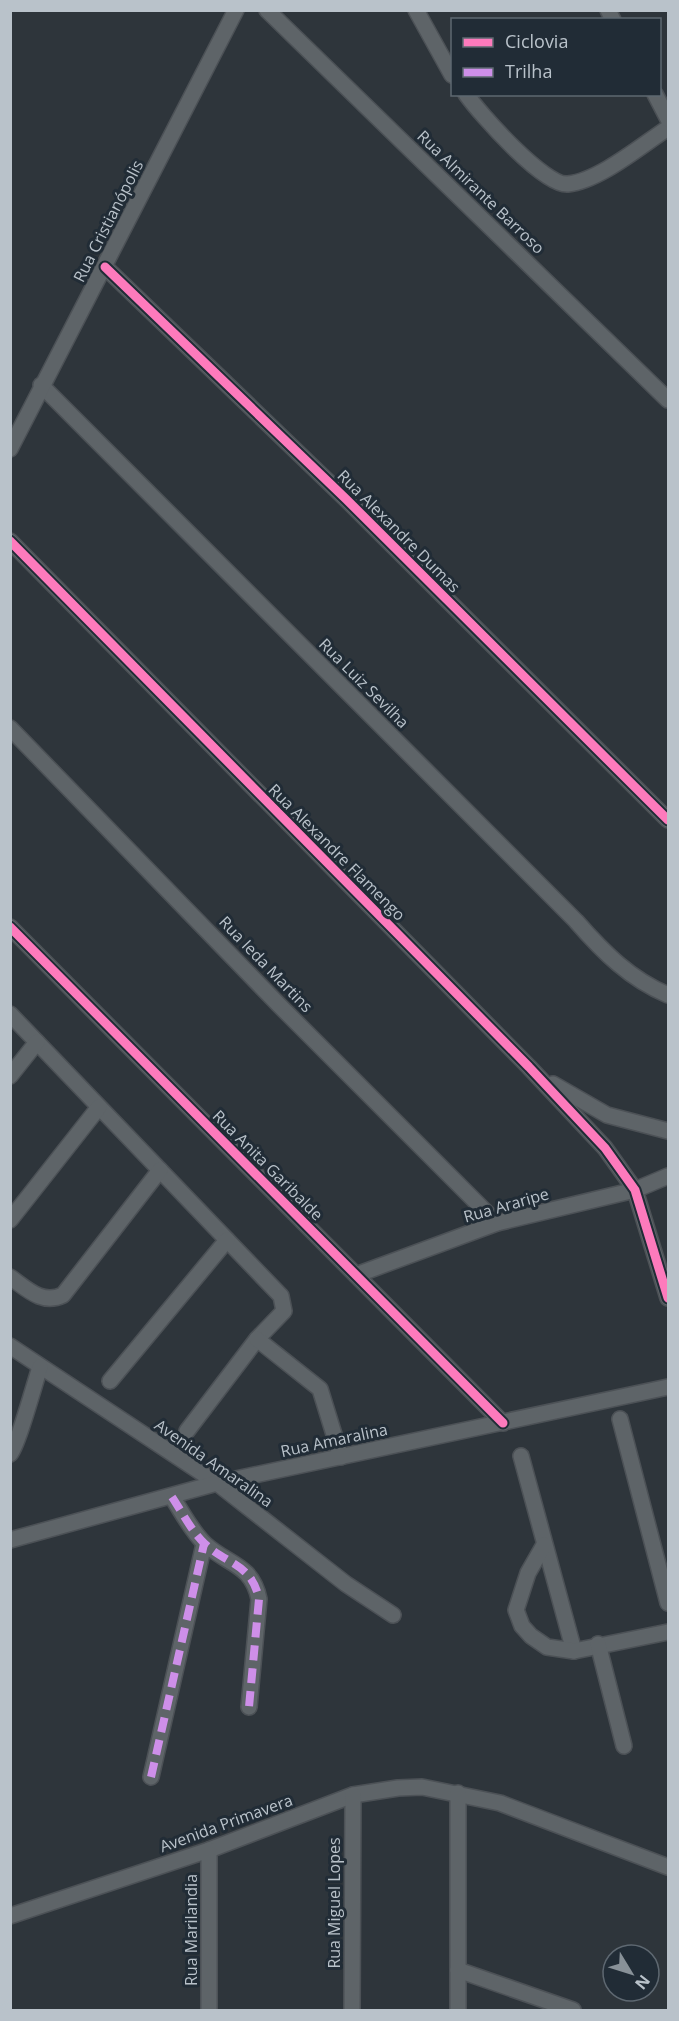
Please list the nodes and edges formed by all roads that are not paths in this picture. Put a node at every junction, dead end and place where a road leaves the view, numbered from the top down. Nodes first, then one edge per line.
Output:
1 (236, 10) edge
2 (267, 10) edge
3 (416, 10) edge
4 (451, 71) edge
5 (468, 96) edge
6 (656, 96) edge
7 (669, 119) edge
8 (669, 128) edge
9 (105, 267) junction
10 (41, 385) junction
11 (669, 400) edge
12 (10, 448) edge
13 (10, 541) edge
14 (10, 728) edge
15 (669, 820) edge
16 (10, 927) edge
17 (669, 995) edge
18 (10, 1014) edge
19 (37, 1042) junction
20 (529, 1067) junction
21 (10, 1076) edge
22 (99, 1107) junction
23 (669, 1131) edge
24 (160, 1170) junction
25 (669, 1176) edge
26 (635, 1190) junction
27 (10, 1220) edge
28 (497, 1223) junction
29 (227, 1240) junction
30 (356, 1275) junction
31 (10, 1276) edge
32 (669, 1298) edge
33 (257, 1339) junction
34 (10, 1346) edge
35 (40, 1367) junction
36 (110, 1382) dead end
37 (669, 1387) edge
38 (620, 1419) dead end
39 (503, 1423) junction
40 (187, 1431) dead end
41 (10, 1454) edge
42 (521, 1456) dead end
43 (341, 1457) junction
44 (217, 1483) junction
45 (172, 1497) junction
46 (10, 1540) edge
47 (204, 1544) junction
48 (544, 1545) junction
49 (669, 1603) edge
50 (393, 1615) dead end
51 (669, 1632) edge
52 (598, 1644) junction
53 (574, 1651) junction
54 (249, 1707) dead end
55 (624, 1746) dead end
56 (151, 1777) dead end
57 (458, 1792) junction
58 (353, 1795) junction
59 (209, 1850) junction
60 (669, 1867) edge
61 (10, 1916) edge
62 (458, 1970) junction
63 (209, 2010) edge
64 (352, 2010) edge
65 (458, 2010) edge
66 (573, 2010) edge

1 - 9 street, Rua Cristianópolis
2 - 11 street, Rua Almirante Barroso
3 - 4 street
5 - 8 street
6 - 7 street
9 - 10 street, Rua Cristianópolis
9 - 15 street, Rua Alexandre Dumas
10 - 12 street, Rua Cristianópolis
10 - 17 street, Rua Luiz Sevilha
13 - 20 street, Rua Alexandre Flamengo
14 - 28 street, Rua Ieda Martins
16 - 30 street, Rua Anita Garibalde
18 - 19 street
19 - 21 street
19 - 22 street
20 - 23 street
20 - 26 street, Rua Alexandre Flamengo
22 - 24 street
22 - 27 street
24 - 29 street
24 - 31 street
25 - 26 street, Rua Araripe
26 - 28 street, Rua Araripe
26 - 32 street, Rua Alexandre Flamengo
28 - 30 street, Rua Araripe
29 - 33 street
29 - 36 street
30 - 39 street, Rua Anita Garibalde
33 - 40 street
33 - 43 street
34 - 35 street, Avenida Amaralina
35 - 41 street
35 - 44 street, Avenida Amaralina
37 - 39 street, Rua Amaralina
38 - 49 street
39 - 43 street, Rua Amaralina
42 - 48 street
43 - 44 street, Rua Amaralina
44 - 45 street, Rua Amaralina
44 - 50 street, Avenida Amaralina
45 - 46 street, Rua Amaralina
45 - 47 street
47 - 54 street
47 - 56 street
48 - 53 street
48 - 53 street
51 - 52 street
52 - 53 street
52 - 55 street
57 - 58 street, Avenida Primavera
57 - 60 street, Avenida Primavera
57 - 62 street
58 - 59 street, Avenida Primavera
58 - 64 street, Rua Miguel Lopes
59 - 61 street, Avenida Primavera
59 - 63 street, Rua Marilandia
62 - 65 street
62 - 66 street

